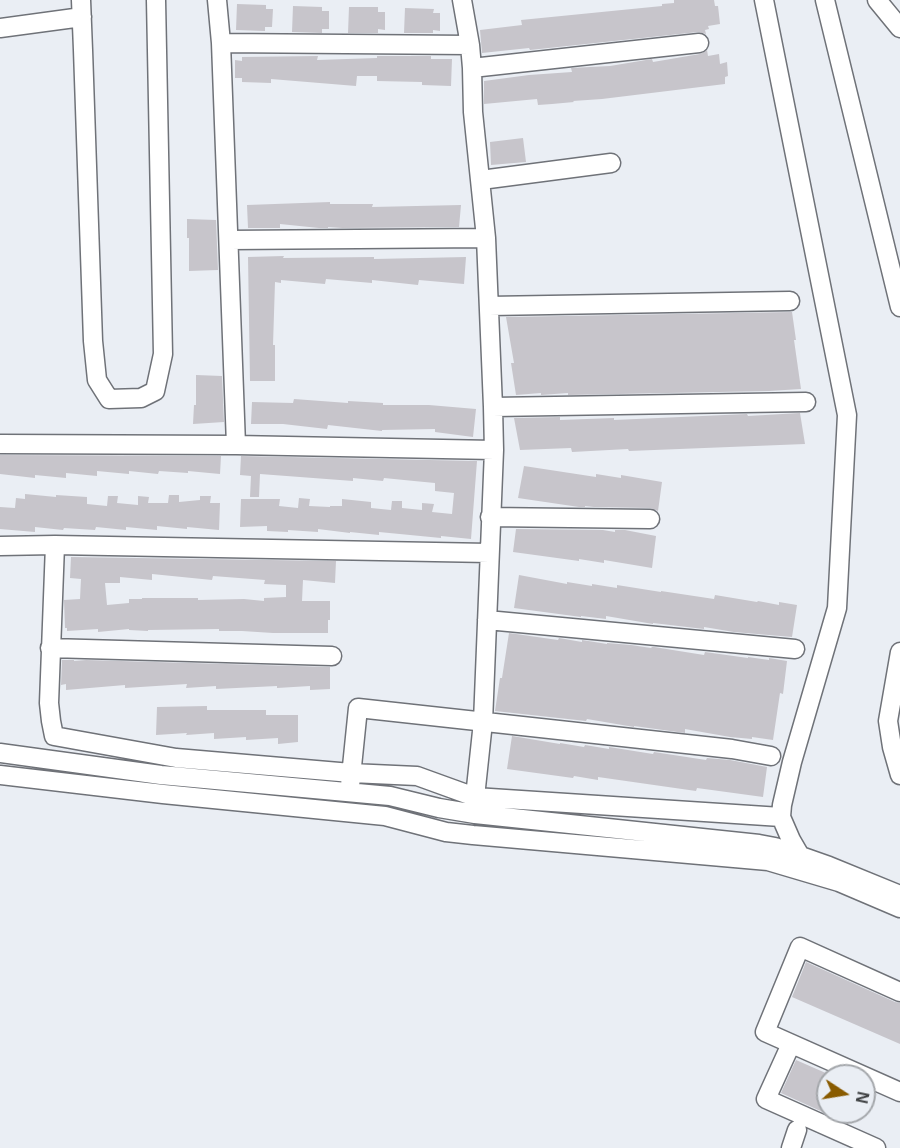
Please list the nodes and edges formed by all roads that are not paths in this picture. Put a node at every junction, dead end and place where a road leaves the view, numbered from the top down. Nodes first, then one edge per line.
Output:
1 (156, 0) edge
2 (218, 0) edge
3 (462, 0) edge
4 (764, 0) edge
5 (825, 0) edge
6 (878, 0) edge
7 (81, 9) edge
8 (0, 28) edge
9 (900, 28) edge
10 (221, 43) junction
11 (699, 43) dead end
12 (470, 45) junction
13 (472, 68) junction
14 (611, 163) dead end
15 (481, 180) junction
16 (486, 238) junction
17 (229, 240) junction
18 (790, 301) dead end
19 (489, 306) junction
20 (900, 307) edge
21 (806, 402) dead end
22 (493, 407) junction
23 (0, 444) edge
24 (237, 445) junction
25 (494, 450) junction
26 (490, 517) junction
27 (650, 519) dead end
28 (55, 544) junction
29 (0, 546) edge
30 (489, 553) junction
31 (487, 620) junction
32 (50, 648) junction
33 (795, 649) dead end
34 (900, 652) edge
35 (332, 656) dead end
36 (483, 722) junction
37 (0, 753) edge
38 (771, 756) dead end
39 (351, 773) junction
40 (0, 774) edge
41 (900, 775) edge
42 (350, 792) junction
43 (475, 797) junction
44 (781, 817) junction
45 (804, 864) junction
46 (900, 895) edge
47 (900, 908) edge
48 (900, 992) edge
49 (791, 1044) junction
50 (900, 1092) edge
51 (797, 1131) dead end
52 (791, 1148) edge
53 (876, 1148) edge

1 - 7 street
2 - 10 street
3 - 12 street
4 - 44 street
5 - 20 street
6 - 9 street
7 - 8 street
10 - 12 street
10 - 17 street
11 - 13 street
12 - 13 street
13 - 15 street
14 - 15 street
15 - 16 street
16 - 17 street
16 - 19 street
17 - 24 street
18 - 19 street
19 - 22 street
21 - 22 street
22 - 25 street
23 - 24 street
24 - 25 street
25 - 26 street
26 - 27 street
26 - 30 street
28 - 29 street
28 - 30 street
28 - 32 street
30 - 31 street
31 - 33 street
31 - 36 street
32 - 35 street
32 - 39 street
34 - 41 street
36 - 38 street
36 - 39 street
36 - 43 street
37 - 42 street
39 - 42 street
39 - 43 street
40 - 45 street
42 - 45 street
43 - 44 street
44 - 45 street
45 - 46 street
45 - 47 street
48 - 49 street
49 - 50 street
49 - 53 street
51 - 52 street

